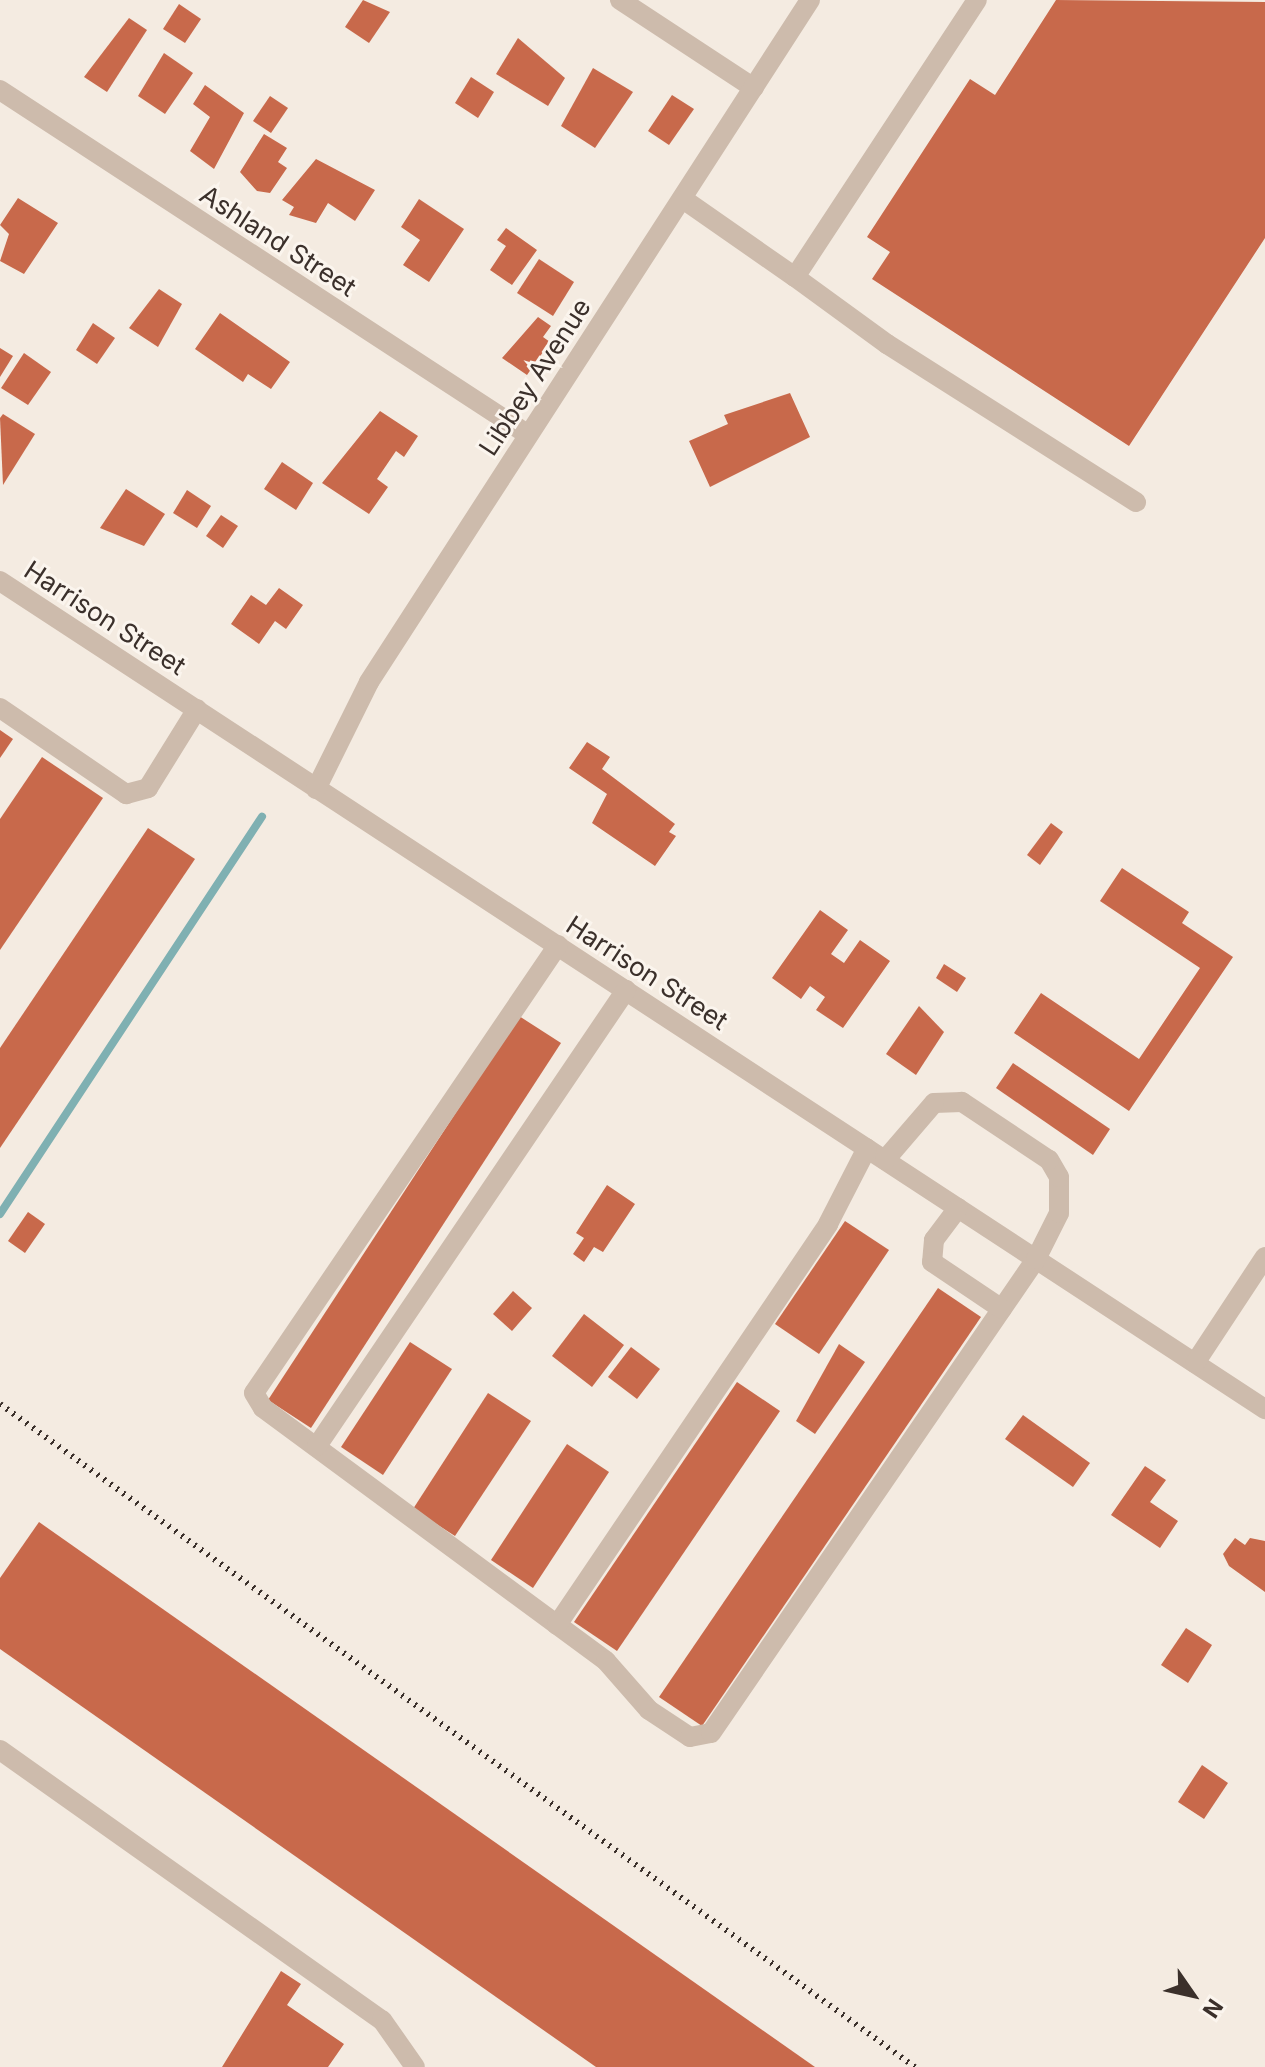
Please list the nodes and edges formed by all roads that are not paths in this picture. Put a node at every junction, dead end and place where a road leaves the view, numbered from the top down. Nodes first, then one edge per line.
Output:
1 (620, 0) edge
2 (810, 0) edge
3 (977, 0) edge
4 (754, 88) junction
5 (0, 90) edge
6 (683, 199) junction
7 (795, 277) junction
8 (527, 434) junction
9 (1136, 502) dead end
10 (0, 581) edge
11 (0, 708) edge
12 (197, 709) junction
13 (316, 789) junction
14 (558, 945) junction
15 (626, 990) junction
16 (867, 1148) junction
17 (885, 1160) junction
18 (958, 1208) junction
19 (1265, 1257) edge
20 (1036, 1259) junction
21 (1002, 1309) junction
22 (1195, 1363) junction
23 (1265, 1409) edge
24 (317, 1446) junction
25 (557, 1625) junction
26 (0, 1750) edge
27 (415, 2067) edge

1 - 4 street
2 - 4 street, Libbey Avenue
3 - 7 street
4 - 6 street, Libbey Avenue
5 - 8 street, Ashland Street
6 - 7 street
6 - 8 street, Libbey Avenue
7 - 9 street
8 - 13 street, Libbey Avenue
10 - 12 street, Harrison Street
11 - 12 street
12 - 13 street, Harrison Street
13 - 14 street, Harrison Street
14 - 15 street, Harrison Street
14 - 24 street
15 - 16 street, Harrison Street
15 - 24 street
16 - 17 street, Harrison Street
16 - 25 street
17 - 18 street, Harrison Street
17 - 20 street
18 - 20 street, Harrison Street
18 - 21 street
19 - 22 street
20 - 21 street
20 - 22 street, Harrison Street
21 - 25 street
22 - 23 street, Harrison Street
24 - 25 street
26 - 27 street

